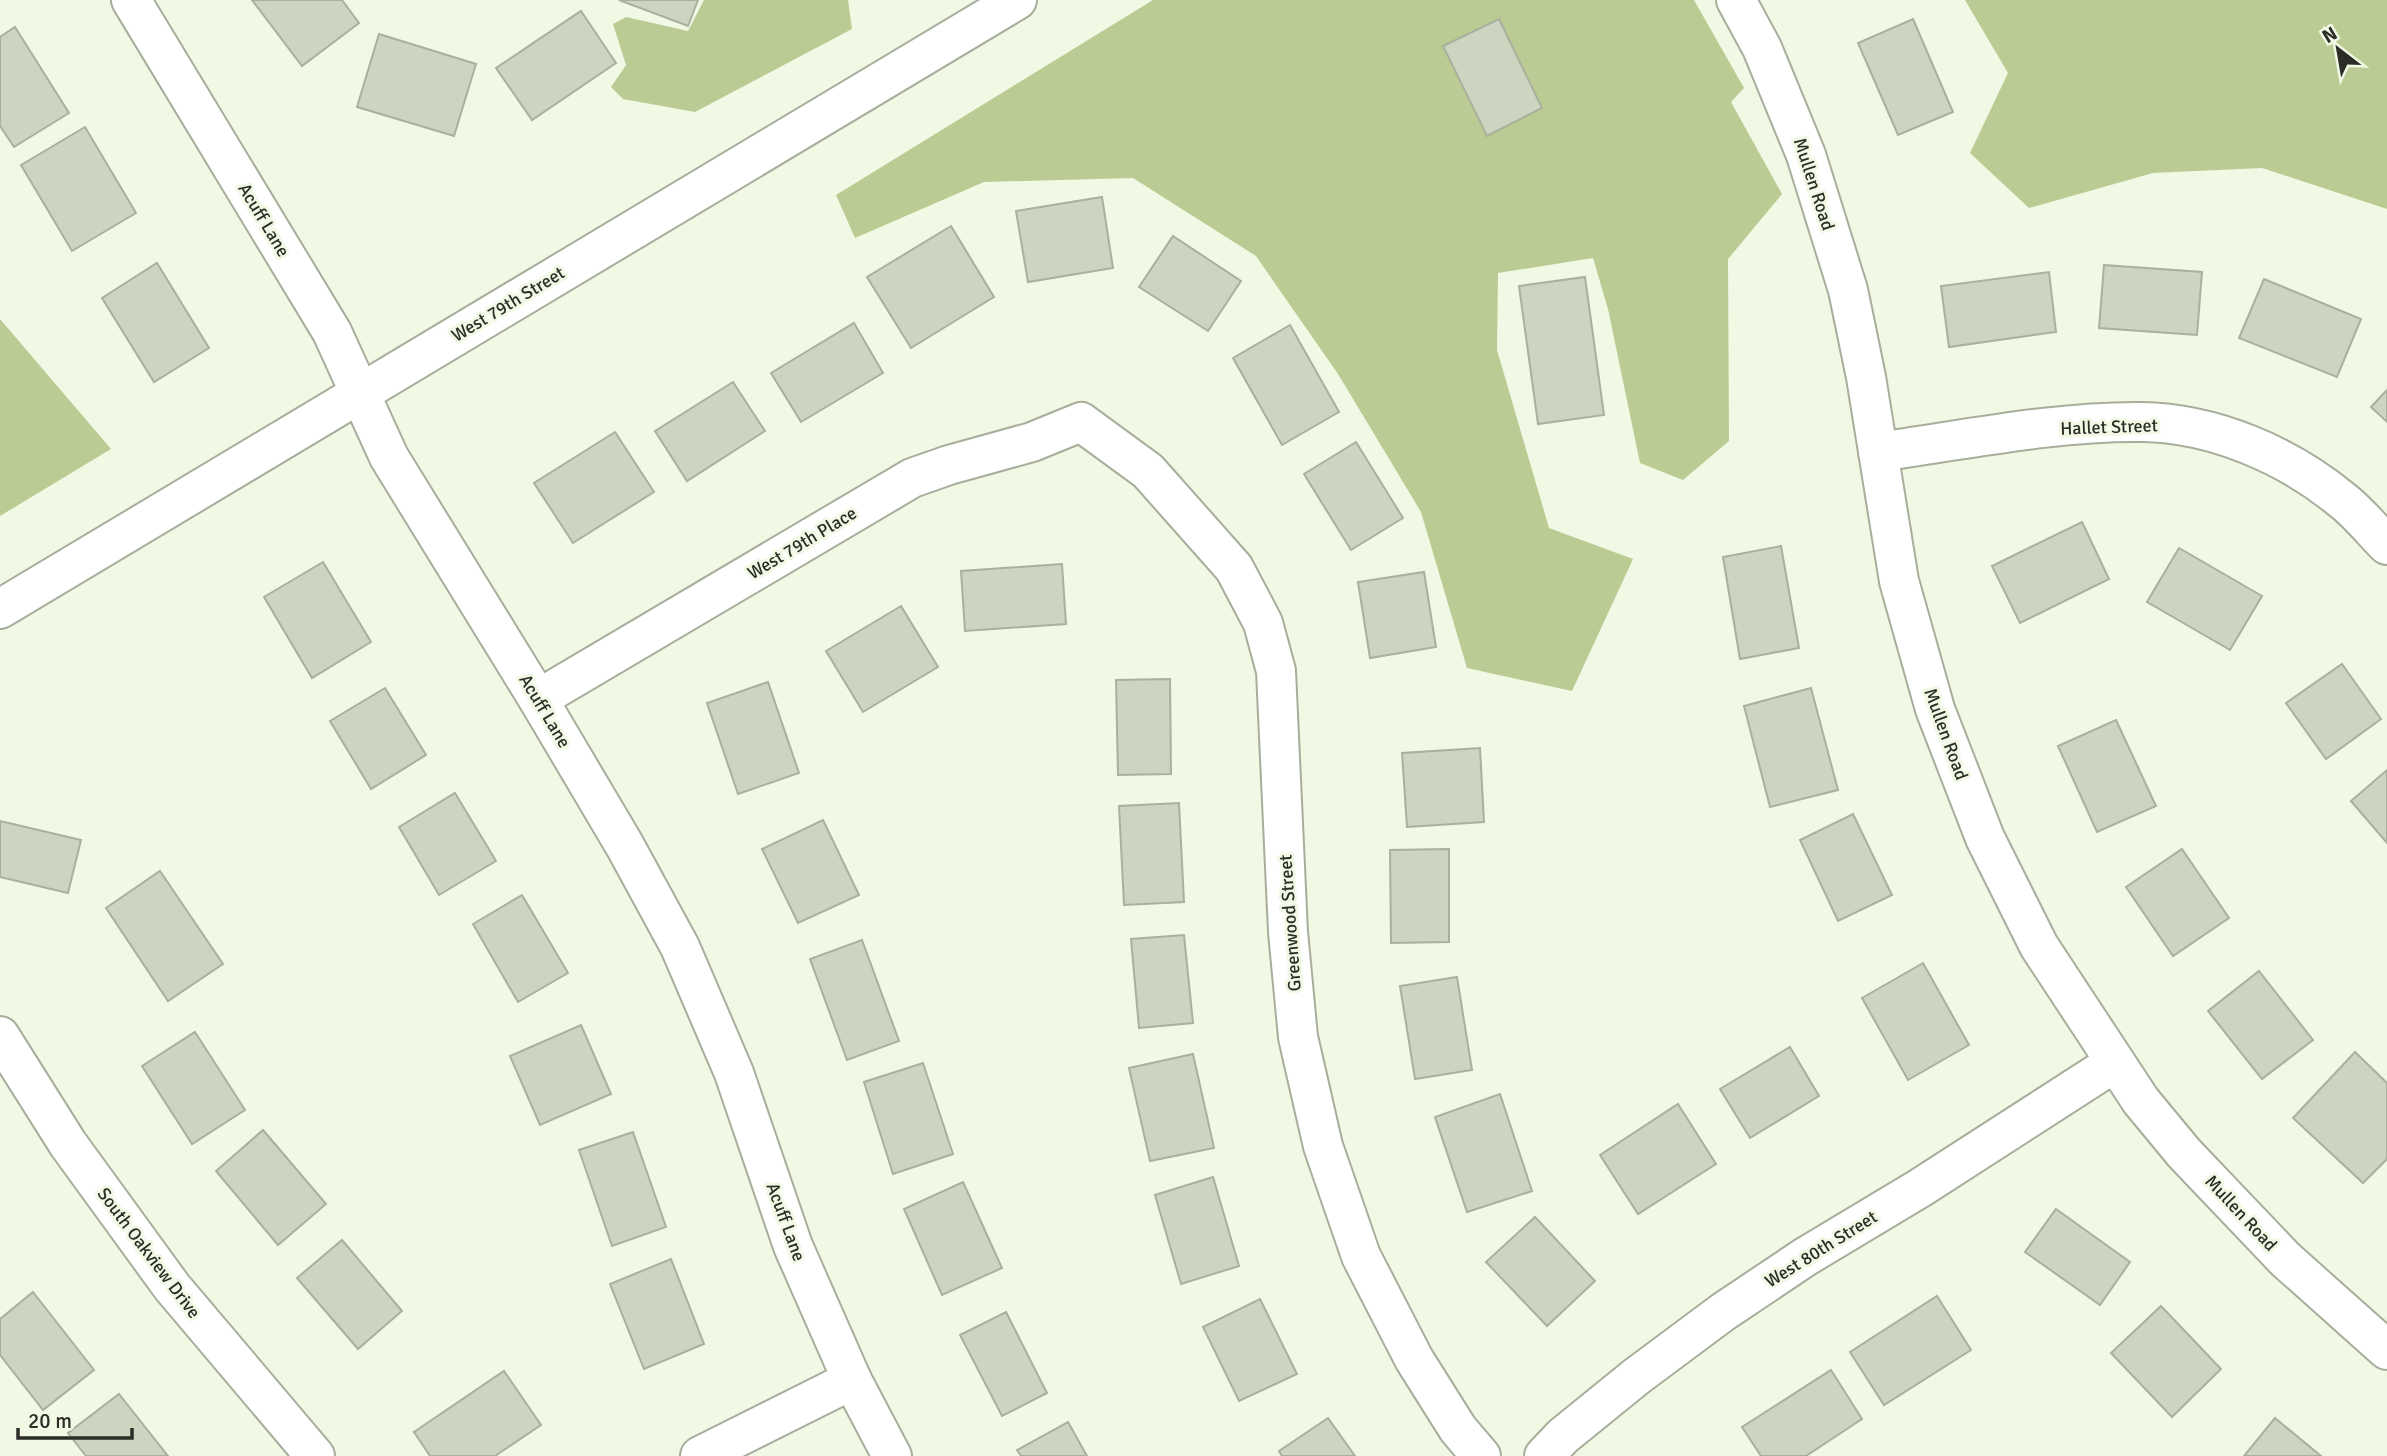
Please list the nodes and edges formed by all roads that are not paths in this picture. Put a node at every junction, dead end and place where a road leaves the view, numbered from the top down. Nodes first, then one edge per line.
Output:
1 (131, 0) edge
2 (1017, 0) edge
3 (1736, 0) edge
4 (359, 394) junction
5 (1081, 422) joint
6 (1878, 452) junction
7 (2387, 545) edge
8 (0, 610) edge
9 (538, 699) junction
10 (0, 1037) edge
11 (2114, 1063) junction
12 (2387, 1350) edge
13 (852, 1380) junction
14 (315, 1456) edge
15 (700, 1456) edge
16 (892, 1456) edge
17 (1481, 1456) edge
18 (1544, 1456) edge

1 - 4 street, Acuff Lane
2 - 4 street, West 79th Street
3 - 6 street, Mullen Road
4 - 8 street, West 79th Street
4 - 9 street, Acuff Lane
5 - 9 street, West 79th Place
5 - 17 street, Greenwood Street
6 - 7 street, Hallet Street
6 - 11 street, Mullen Road
9 - 13 street, Acuff Lane
10 - 14 street, South Oakview Drive
11 - 12 street, Mullen Road
11 - 18 street, West 80th Street
13 - 15 street
13 - 16 street, Acuff Lane

